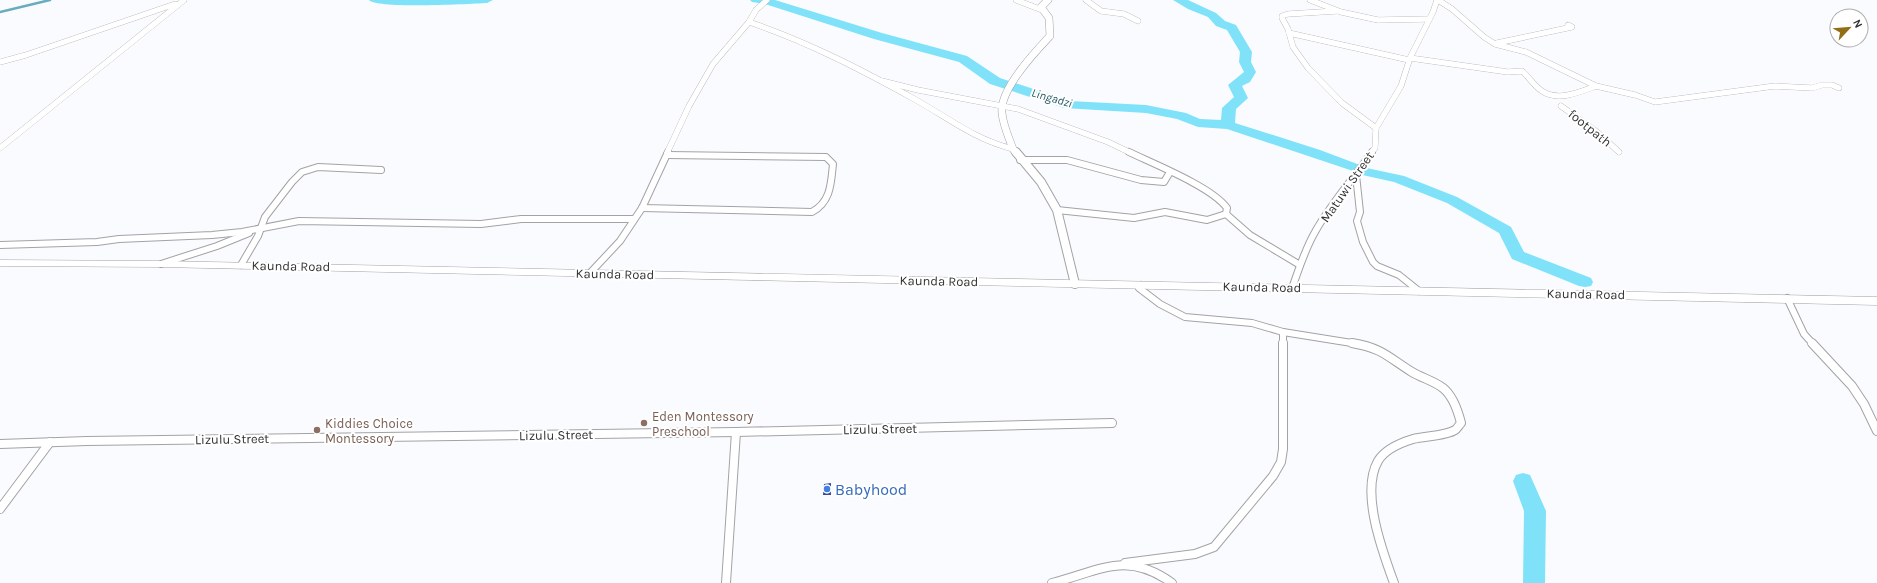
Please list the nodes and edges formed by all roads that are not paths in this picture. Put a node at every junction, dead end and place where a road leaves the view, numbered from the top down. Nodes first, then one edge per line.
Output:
1 (767, 0) edge
2 (1016, 0) edge
3 (1048, 0) edge
4 (1086, 0) edge
5 (1310, 0) edge
6 (1437, 0) edge
7 (182, 1) edge
8 (1042, 10) junction
9 (1337, 11) junction
10 (1429, 19) junction
11 (1138, 21) dead end
12 (749, 22) junction
13 (1568, 25) dead end
14 (1289, 33) junction
15 (1495, 44) junction
16 (1410, 59) junction
17 (0, 62) edge
18 (882, 81) junction
19 (1596, 86) junction
20 (1839, 88) dead end
21 (1002, 106) junction
22 (1561, 106) dead end
23 (1376, 128) junction
24 (0, 148) edge
25 (1012, 149) junction
26 (1619, 152) dead end
27 (667, 155) junction
28 (1020, 160) junction
29 (381, 170) dead end
30 (1170, 172) junction
31 (1356, 175) junction
32 (642, 208) junction
33 (1057, 210) junction
34 (1226, 214) junction
35 (634, 220) junction
36 (261, 228) junction
37 (0, 245) edge
38 (0, 263) edge
39 (161, 264) junction
40 (241, 265) junction
41 (1300, 265) junction
42 (590, 273) junction
43 (1076, 284) junction
44 (1141, 285) junction
45 (1292, 288) junction
46 (1419, 291) junction
47 (1788, 298) junction
48 (1877, 301) edge
49 (1283, 332) junction
50 (1112, 423) dead end
51 (1877, 431) edge
52 (736, 432) junction
53 (50, 442) junction
54 (0, 444) edge
55 (0, 509) edge
56 (1125, 563) junction
57 (726, 583) edge
58 (1052, 583) edge
59 (1172, 583) edge
60 (1394, 583) edge

1 - 12 street
2 - 8 street
3 - 8 street
4 - 11 street
5 - 9 street
6 - 10 street, Matuwi Street
6 - 15 street
7 - 17 street
7 - 24 street
8 - 21 street
9 - 10 street
9 - 14 street
10 - 16 street, Matuwi Street
12 - 18 street
12 - 27 street
13 - 15 street
14 - 16 street
14 - 23 street
15 - 19 street
16 - 19 street
16 - 23 street, Matuwi Street
18 - 21 street
18 - 25 street
19 - 20 street
21 - 25 street
21 - 30 street
22 - 26 street, footpath
23 - 31 street, Matuwi Street
25 - 28 street
27 - 32 street
27 - 32 street
28 - 30 street
28 - 33 street
29 - 36 street
30 - 34 street
31 - 41 street, Matuwi Street
31 - 46 street
32 - 35 street
33 - 34 street
33 - 43 street
34 - 41 street
35 - 36 street
35 - 42 street
36 - 37 street
36 - 39 street
36 - 40 street
38 - 39 main road, Kaunda Road
39 - 40 main road, Kaunda Road
40 - 42 main road, Kaunda Road
41 - 45 street, Matuwi Street
42 - 43 main road, Kaunda Road
43 - 44 main road, Kaunda Road
44 - 45 main road, Kaunda Road
44 - 49 street
45 - 46 main road, Kaunda Road
46 - 47 main road, Kaunda Road
47 - 48 main road, Kaunda Road
47 - 51 street
49 - 56 street
49 - 60 street
50 - 52 street, Lizulu Street
52 - 53 street, Lizulu Street
52 - 57 street
53 - 54 street, Lizulu Street
53 - 55 street
56 - 58 street
56 - 59 street

